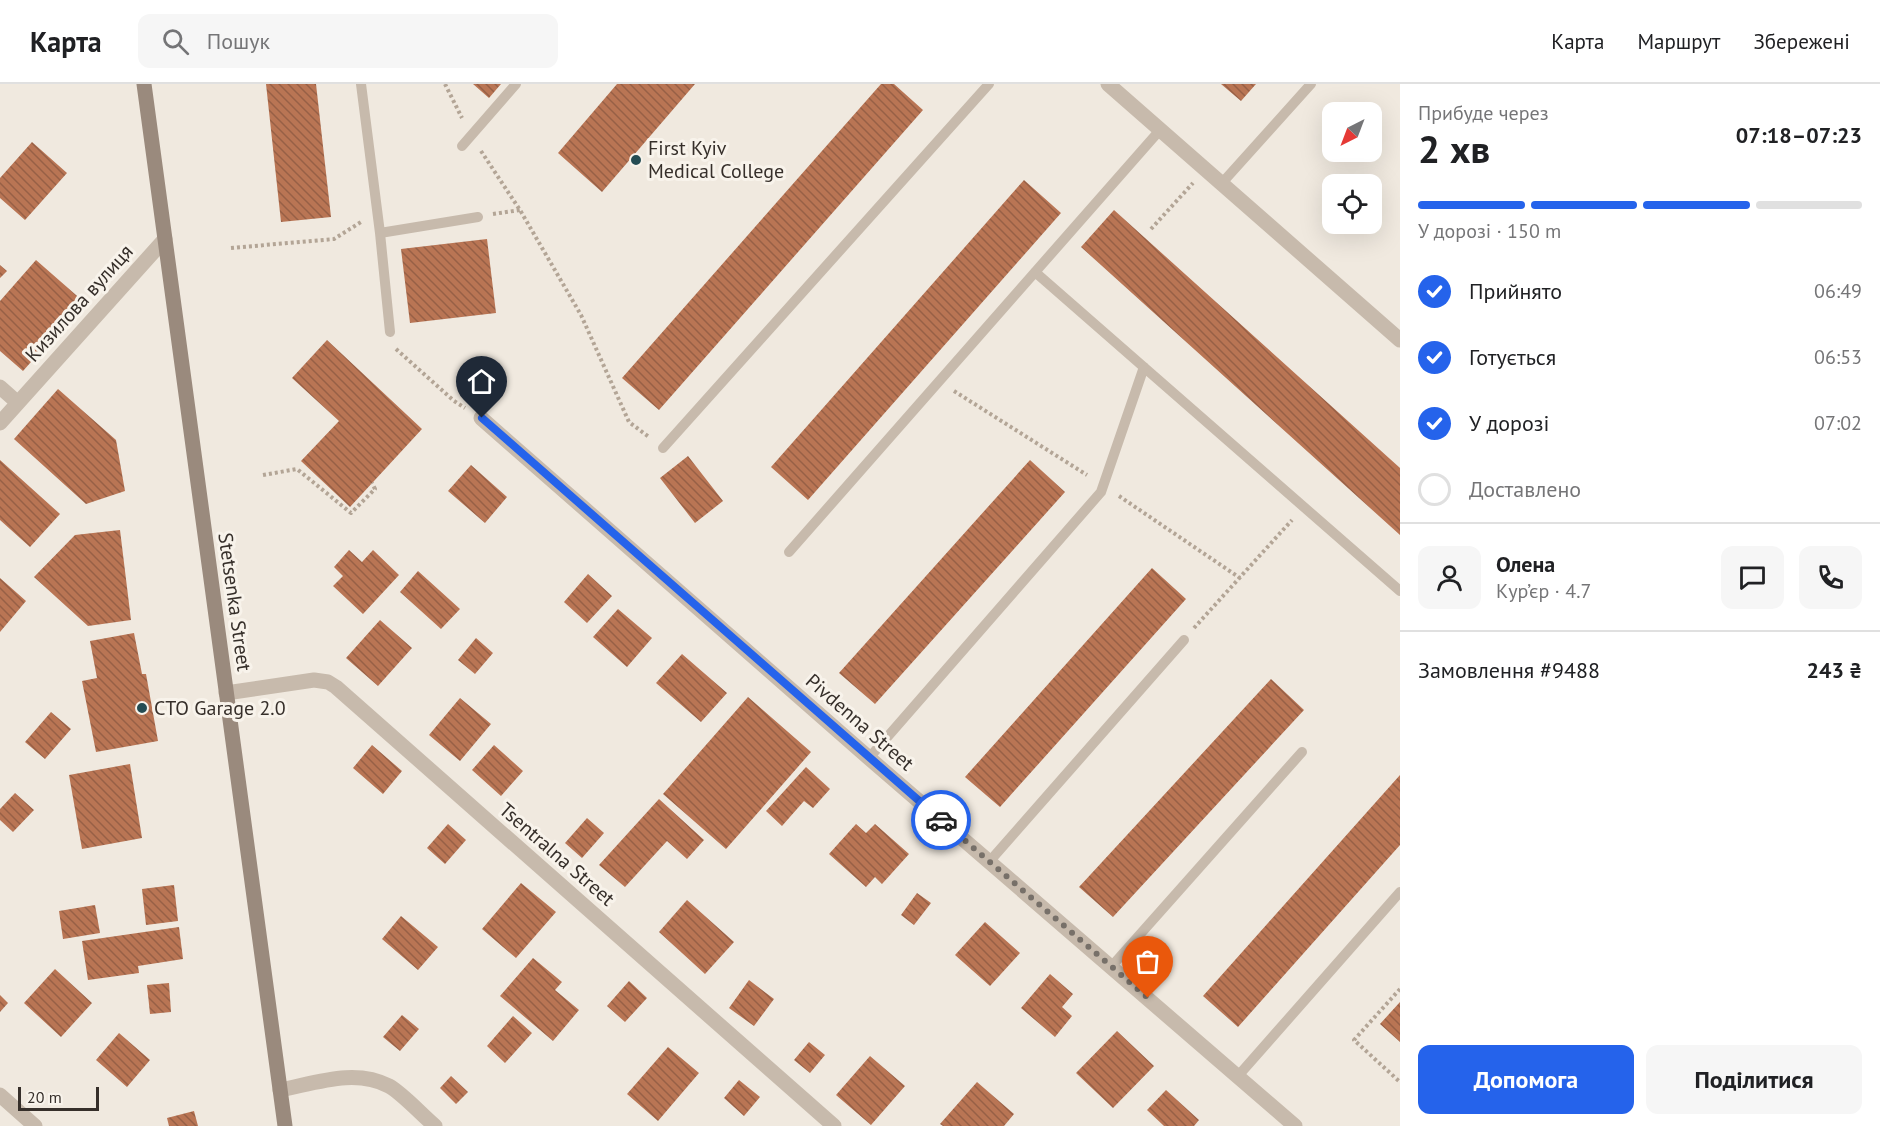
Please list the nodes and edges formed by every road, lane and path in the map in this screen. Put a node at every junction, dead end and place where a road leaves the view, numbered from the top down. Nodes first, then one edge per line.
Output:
1 (144, 84) edge
2 (362, 84) edge
3 (445, 84) edge
4 (516, 84) edge
5 (989, 84) edge
6 (1108, 84) edge
7 (1311, 84) edge
8 (1160, 130) junction
9 (471, 136) junction
10 (462, 146) dead end
11 (1193, 183) dead end
12 (1222, 183) junction
13 (520, 210) junction
14 (377, 212) junction
15 (478, 217) joint
16 (1151, 229) dead end
17 (380, 233) junction
18 (165, 239) junction
19 (231, 249) dead end
20 (1035, 272) junction
21 (390, 332) joint
22 (1400, 340) edge
23 (1144, 367) junction
24 (0, 387) edge
25 (18, 403) junction
26 (482, 418) joint
27 (0, 423) edge
28 (663, 448) joint
29 (262, 475) dead end
30 (372, 483) dead end
31 (1304, 507) junction
32 (789, 552) dead end
33 (1400, 591) edge
34 (1184, 640) joint
35 (226, 693) junction
36 (1302, 752) dead end
37 (869, 758) junction
38 (989, 862) junction
39 (1400, 892) edge
40 (1112, 967) junction
41 (1400, 989) edge
42 (1238, 1076) junction
43 (1400, 1082) edge
44 (280, 1090) junction
45 (0, 1095) edge
46 (35, 1126) edge
47 (285, 1126) edge
48 (435, 1126) edge
49 (834, 1126) edge
50 (1295, 1126) edge

1 - 18 main road, Stetsenka Street
2 - 14 lane
3 - 9 path
4 - 9 lane
5 - 28 lane
6 - 8 street
7 - 12 lane
8 - 12 street
8 - 20 lane
9 - 10 lane
9 - 13 path
11 - 16 path
12 - 22 street
13 - 15 path
13 - 28 path
14 - 17 lane
14 - 19 path
15 - 17 lane
17 - 21 lane
18 - 25 street, Кизилова вулиця
18 - 35 main road, Stetsenka Street
20 - 23 lane
20 - 32 lane
21 - 26 path
23 - 31 lane
23 - 37 lane
24 - 25 street
25 - 27 street, Кизилова вулиця
26 - 37 street, Pivdenna Street
29 - 30 path
31 - 33 lane
31 - 34 path
34 - 38 lane
35 - 44 main road, Stetsenka Street
35 - 49 street, Tsentralna Street
36 - 40 lane
37 - 38 street, Pivdenna Street
38 - 40 street, Pivdenna Street
39 - 42 lane
40 - 42 street, Pivdenna Street
41 - 43 path
42 - 50 street, Pivdenna Street
44 - 47 main road, Stetsenka Street
44 - 48 street
45 - 46 street

